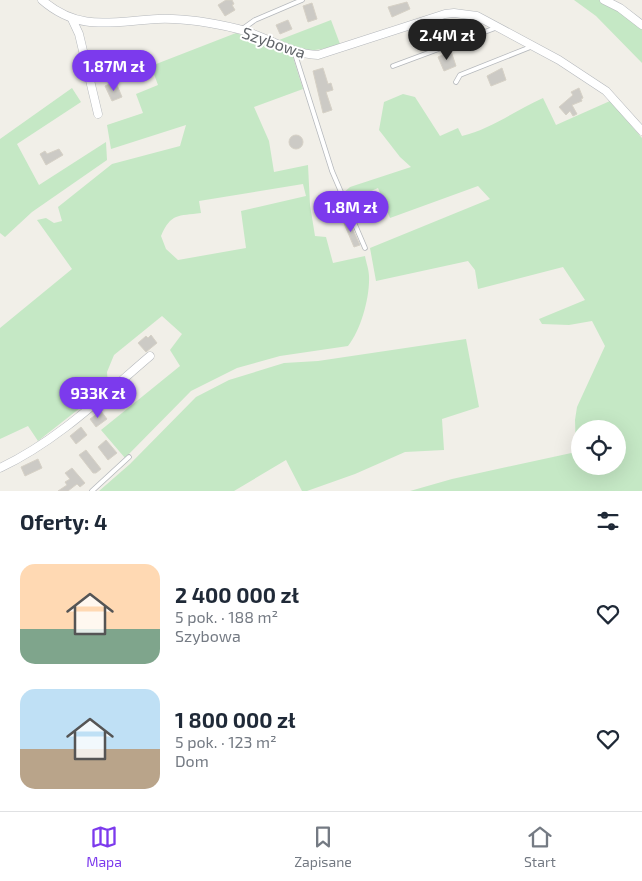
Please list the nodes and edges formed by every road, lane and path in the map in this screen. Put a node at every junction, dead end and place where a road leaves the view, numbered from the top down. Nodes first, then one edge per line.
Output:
1 (42, 0) edge
2 (302, 0) edge
3 (604, 0) edge
4 (72, 19) junction
5 (642, 25) edge
6 (498, 28) junction
7 (241, 30) junction
8 (533, 46) junction
9 (294, 51) junction
10 (393, 66) dead end
11 (456, 82) dead end
12 (98, 114) dead end
13 (642, 131) edge
14 (365, 248) dead end
15 (150, 356) dead end
16 (129, 457) dead end
17 (0, 468) edge
18 (92, 491) edge

1 - 4 street, Szybowa
2 - 7 lane
3 - 5 street
4 - 7 street, Szybowa
4 - 12 street
6 - 8 street, Szybowa
6 - 9 street, Szybowa
6 - 10 lane
7 - 9 street, Szybowa
8 - 11 lane
8 - 13 street, Szybowa
9 - 14 lane
15 - 17 street
16 - 18 lane

